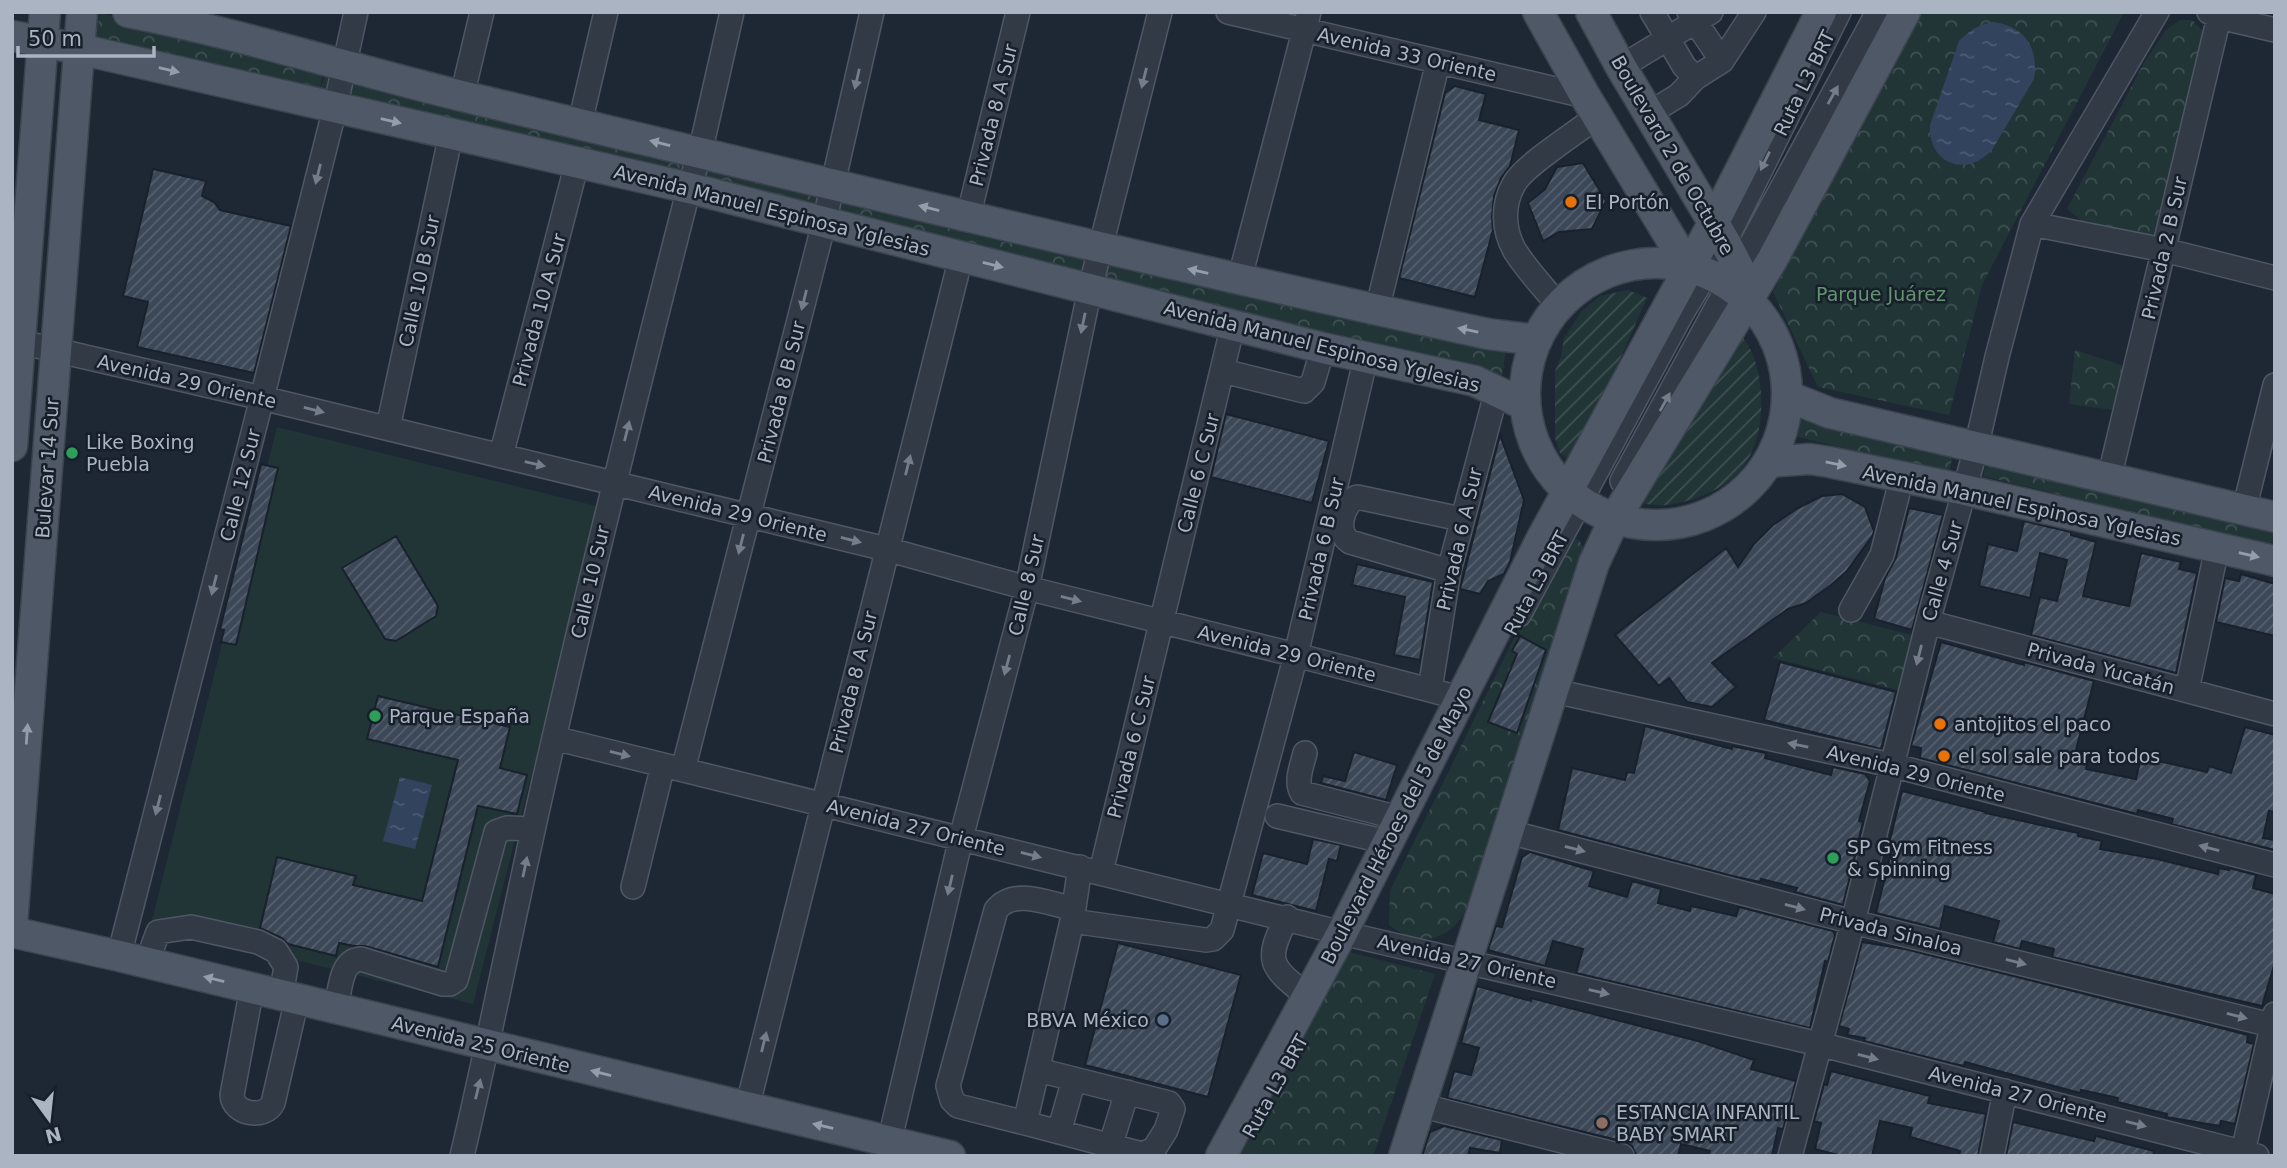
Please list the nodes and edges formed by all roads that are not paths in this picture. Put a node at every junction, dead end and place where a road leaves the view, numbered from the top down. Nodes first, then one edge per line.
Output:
1 (45, 12) edge
2 (82, 12) edge
3 (128, 12) edge
4 (356, 12) edge
5 (482, 12) edge
6 (606, 12) edge
7 (732, 12) edge
8 (872, 12) edge
9 (1018, 12) edge
10 (1160, 12) edge
11 (1228, 12) edge
12 (1538, 12) edge
13 (1591, 12) edge
14 (1652, 12) edge
15 (1754, 12) edge
16 (1821, 12) edge
17 (1839, 12) edge
18 (1878, 12) edge
19 (1905, 12) edge
20 (2157, 12) edge
21 (1698, 15) edge
22 (2214, 15) edge
23 (205, 21) edge
24 (1307, 21) edge
25 (2275, 30) edge
26 (12, 37) edge
27 (1668, 37) junction
28 (43, 42) junction
29 (79, 49) junction
30 (1722, 61) junction
31 (1438, 62) junction
32 (343, 65) junction
33 (1621, 68) junction
34 (1695, 78) junction
35 (462, 96) junction
36 (1591, 106) junction
37 (335, 108) junction
38 (1648, 114) junction
39 (580, 122) junction
40 (451, 134) junction
41 (700, 152) junction
42 (577, 163) junction
43 (833, 185) junction
44 (689, 188) junction
45 (968, 218) junction
46 (824, 223) junction
47 (2032, 224) junction
48 (1102, 249) junction
49 (2164, 250) junction
50 (961, 257) junction
51 (1721, 265) junction
52 (2275, 278) edge
53 (1239, 281) junction
54 (1090, 289) junction
55 (1559, 306) junction
56 (1377, 310) junction
57 (1233, 325) junction
58 (1536, 340) junction
59 (16, 341) edge
60 (1323, 348) junction
61 (57, 351) junction
62 (1366, 357) junction
63 (1223, 372) junction
64 (2275, 385) edge
65 (1497, 390) junction
66 (1787, 396) junction
67 (262, 398) junction
68 (1525, 405) junction
69 (388, 428) junction
70 (12, 446) edge
71 (1976, 448) junction
72 (501, 456) junction
73 (1768, 462) junction
74 (1902, 477) junction
75 (2109, 479) junction
76 (614, 482) junction
77 (1965, 490) junction
78 (1592, 506) junction
79 (2244, 510) junction
80 (749, 515) junction
81 (2275, 517) edge
82 (1461, 519) junction
83 (2217, 548) junction
84 (886, 549) junction
85 (2275, 561) edge
86 (1448, 571) junction
87 (1027, 588) junction
88 (1851, 610) dead end
89 (1162, 621) junction
90 (1928, 622) junction
91 (1296, 655) junction
92 (1430, 690) junction
93 (2187, 690) junction
94 (1554, 691) junction
95 (1460, 698) junction
96 (2275, 714) edge
97 (554, 738) junction
98 (1305, 754) dead end
99 (1891, 765) junction
100 (673, 768) junction
101 (823, 804) junction
102 (1277, 816) dead end
103 (533, 829) junction
104 (1393, 830) junction
105 (1509, 832) junction
106 (961, 838) junction
107 (2275, 865) edge
108 (1090, 870) junction
109 (633, 887) dead end
110 (1228, 903) junction
111 (1074, 915) junction
112 (1287, 918) junction
113 (1853, 922) junction
114 (12, 925) edge
115 (12, 932) edge
116 (1349, 934) junction
117 (133, 959) junction
118 (1460, 959) junction
119 (252, 988) junction
120 (1307, 996) junction
121 (289, 997) junction
122 (336, 1009) junction
123 (2274, 1018) edge
124 (1819, 1044) junction
125 (488, 1046) junction
126 (1038, 1070) junction
127 (1074, 1079) junction
128 (2005, 1091) junction
129 (1127, 1092) junction
130 (1419, 1105) junction
131 (747, 1108) junction
132 (1025, 1123) junction
133 (1059, 1132) junction
134 (1110, 1147) junction
135 (887, 1148) edge
136 (2247, 1154) edge
137 (462, 1156) edge
138 (950, 1156) edge
139 (1221, 1156) edge
140 (1237, 1156) edge
141 (1392, 1156) edge
142 (1404, 1156) edge
143 (1622, 1156) edge
144 (1790, 1156) edge
145 (1992, 1156) edge

1 - 28 main road, Bulevar 14 Sur
2 - 29 main road, Bulevar 14 Sur
3 - 23 main road, Avenida Manuel Espinosa Yglesias
4 - 32 street, Calle 12 Sur
5 - 35 street
6 - 39 street
7 - 41 street, Calle 10 Sur
8 -> 43 street, Privada 8 B Sur
9 - 45 street, Privada 8 A Sur
10 -> 48 street, Calle 8 Sur
11 - 24 street, Avenida 33 Oriente
12 - 36 main road
13 - 33 main road, Boulevard 2 de Octubre
14 - 27 street
15 - 30 street
16 - 51 main road, Boulevard Héroes del 5 de Mayo
17 -> 51 street, Ruta L3 BRT
51 -> 18 street
19 - 51 main road, Boulevard Héroes del 5 de Mayo
20 - 47 street, Calle 4 Sur
21 - 27 street
21 - 30 street
22 - 25 street
22 - 49 street, Privada 2 B Sur
23 - 32 main road, Avenida Manuel Espinosa Yglesias
24 - 31 street, Avenida 33 Oriente
24 - 53 street
26 - 28 main road, Avenida Manuel Espinosa Yglesias
27 - 33 street
27 - 34 street
28 - 29 main road, Avenida Manuel Espinosa Yglesias
28 - 59 main road, Bulevar 14 Sur
29 -> 37 main road, Avenida Manuel Espinosa Yglesias
29 - 61 main road, Bulevar 14 Sur
30 - 34 street
31 - 36 street, Avenida 33 Oriente
31 - 56 street
32 - 35 main road, Avenida Manuel Espinosa Yglesias
32 - 37 street, Calle 12 Sur
33 - 38 main road, Boulevard 2 de Octubre
34 - 38 street
35 - 39 main road, Avenida Manuel Espinosa Yglesias
36 - 51 main road
36 - 55 street
37 -> 40 main road, Avenida Manuel Espinosa Yglesias
37 -> 67 street, Calle 12 Sur
38 - 51 main road, Boulevard 2 de Octubre
41 -> 39 main road, Avenida Manuel Espinosa Yglesias
40 - 42 main road, Avenida Manuel Espinosa Yglesias
40 - 69 street, Calle 10 B Sur
41 - 43 main road, Avenida Manuel Espinosa Yglesias
41 - 44 street, Calle 10 Sur
42 - 44 main road, Avenida Manuel Espinosa Yglesias
42 - 72 street, Privada 10 A Sur
45 -> 43 main road, Avenida Manuel Espinosa Yglesias
43 - 46 street, Privada 8 B Sur
44 - 46 main road, Avenida Manuel Espinosa Yglesias
76 -> 44 street, Calle 10 Sur
45 - 48 main road, Avenida Manuel Espinosa Yglesias
46 - 50 main road, Avenida Manuel Espinosa Yglesias
46 -> 80 street, Privada 8 B Sur
47 - 49 street
47 - 71 street, Calle 4 Sur
53 -> 48 main road, Avenida Manuel Espinosa Yglesias
48 - 54 street, Calle 8 Sur
49 - 52 street
49 - 75 street, Privada 2 B Sur
50 -> 54 main road, Avenida Manuel Espinosa Yglesias
84 -> 50 street, Privada 8 A Sur
51 - 55 main road
51 - 66 main road
78 -> 51 main road, Boulevard Héroes del 5 de Mayo
51 - 78 main road, Boulevard Héroes del 5 de Mayo
53 - 56 main road, Avenida Manuel Espinosa Yglesias
54 - 57 main road, Avenida Manuel Espinosa Yglesias
54 -> 87 street, Calle 8 Sur
55 - 58 main road
58 -> 56 main road, Avenida Manuel Espinosa Yglesias
57 - 60 main road, Avenida Manuel Espinosa Yglesias
57 - 63 street, Calle 6 C Sur
58 - 68 main road
59 - 61 street, Avenida 29 Oriente
59 - 70 main road, Bulevar 14 Sur
60 - 62 main road, Avenida Manuel Espinosa Yglesias
60 - 63 street
61 - 67 street, Avenida 29 Oriente
114 -> 61 main road, Bulevar 14 Sur
62 - 65 main road, Avenida Manuel Espinosa Yglesias
62 - 91 street, Privada 6 B Sur
63 - 89 street, Calle 6 C Sur
64 - 79 street
65 - 68 main road, Avenida Manuel Espinosa Yglesias
65 - 82 street, Privada 6 A Sur
66 - 71 main road
66 - 73 main road
67 -> 69 street, Avenida 29 Oriente
67 -> 117 street, Calle 12 Sur
68 - 78 main road
69 - 72 street, Avenida 29 Oriente
71 - 75 main road
71 - 77 street, Calle 4 Sur
72 -> 76 street, Avenida 29 Oriente
73 -> 74 main road, Avenida Manuel Espinosa Yglesias
73 - 78 main road
74 - 77 main road, Avenida Manuel Espinosa Yglesias
74 - 88 street
75 - 79 main road
76 - 80 street, Avenida 29 Oriente
76 - 97 street, Calle 10 Sur
77 - 83 main road, Avenida Manuel Espinosa Yglesias
77 - 90 street, Calle 4 Sur
78 - 94 main road, Boulevard Héroes del 5 de Mayo
78 - 95 main road, Boulevard Héroes del 5 de Mayo
78 - 116 street, Ruta L3 BRT
78 - 118 street
79 - 81 main road
80 -> 84 street, Avenida 29 Oriente
80 -> 100 street, Privada 8 B Sur
82 - 86 street, Privada 6 A Sur
82 - 86 street
83 -> 85 main road, Avenida Manuel Espinosa Yglesias
83 - 93 street
84 - 87 street, Avenida 29 Oriente
84 - 101 street, Privada 8 A Sur
86 - 92 street, Privada 6 A Sur
87 -> 89 street, Avenida 29 Oriente
87 -> 106 street, Calle 8 Sur
89 - 91 street, Avenida 29 Oriente
89 - 108 street, Privada 6 C Sur
90 - 93 street, Privada Yucatán
90 -> 99 street, Calle 4 Sur
91 - 92 street, Avenida 29 Oriente
91 - 110 street, Privada 6 B Sur
92 - 95 street, Avenida 29 Oriente
93 - 96 street, Privada Yucatán
99 -> 94 street, Avenida 29 Oriente
94 - 105 main road, Boulevard Héroes del 5 de Mayo
95 - 104 main road, Boulevard Héroes del 5 de Mayo
97 -> 100 street, Avenida 27 Oriente
97 - 103 street, Calle 10 Sur
98 - 104 street
107 -> 99 street, Avenida 29 Oriente
99 - 113 street, Calle 4 Sur
100 - 101 street, Avenida 27 Oriente
100 - 109 street, Privada 8 B Sur
101 - 106 street, Avenida 27 Oriente
131 -> 101 street, Privada 8 A Sur
102 - 104 street
103 - 122 street
125 -> 103 street, Calle 10 Sur
104 - 116 main road, Boulevard Héroes del 5 de Mayo
105 -> 113 street, Privada Sinaloa
105 - 118 main road, Boulevard Héroes del 5 de Mayo
106 -> 108 street, Avenida 27 Oriente
106 -> 135 street, Calle 8 Sur
108 - 110 street, Avenida 27 Oriente
108 - 111 street, Privada 6 C Sur
110 - 111 street, Privada 6 B Sur
110 - 112 street, Avenida 27 Oriente
111 - 126 street, Privada 6 C Sur
111 - 132 street
112 - 116 street, Avenida 27 Oriente
112 - 120 street
113 -> 123 street, Privada Sinaloa
113 - 124 street, Calle 4 Sur
115 - 117 main road, Avenida 25 Oriente
116 - 118 street, Avenida 27 Oriente
116 - 120 main road, Boulevard Héroes del 5 de Mayo
116 - 140 street, Ruta L3 BRT
119 -> 117 main road, Avenida 25 Oriente
117 - 121 street
118 -> 124 street, Avenida 27 Oriente
118 - 130 main road, Boulevard Héroes del 5 de Mayo
118 - 141 street
119 - 121 main road, Avenida 25 Oriente
119 - 121 street
120 - 139 main road, Boulevard Héroes del 5 de Mayo
121 - 122 main road, Avenida 25 Oriente
122 - 125 main road, Avenida 25 Oriente
123 - 136 street
124 -> 128 street, Avenida 27 Oriente
124 - 144 street, Calle 4 Sur
131 -> 125 main road, Avenida 25 Oriente
137 -> 125 street, Calle 10 Sur
126 - 127 street
126 - 132 street, Privada 6 C Sur
127 - 129 street
127 - 133 street
128 -> 136 street, Avenida 27 Oriente
128 - 145 street
129 - 134 street
129 - 134 street
130 - 142 main road, Boulevard Héroes del 5 de Mayo
130 - 143 street
135 -> 131 main road, Avenida 25 Oriente
132 - 133 street
133 - 134 street
135 - 138 main road, Avenida 25 Oriente

